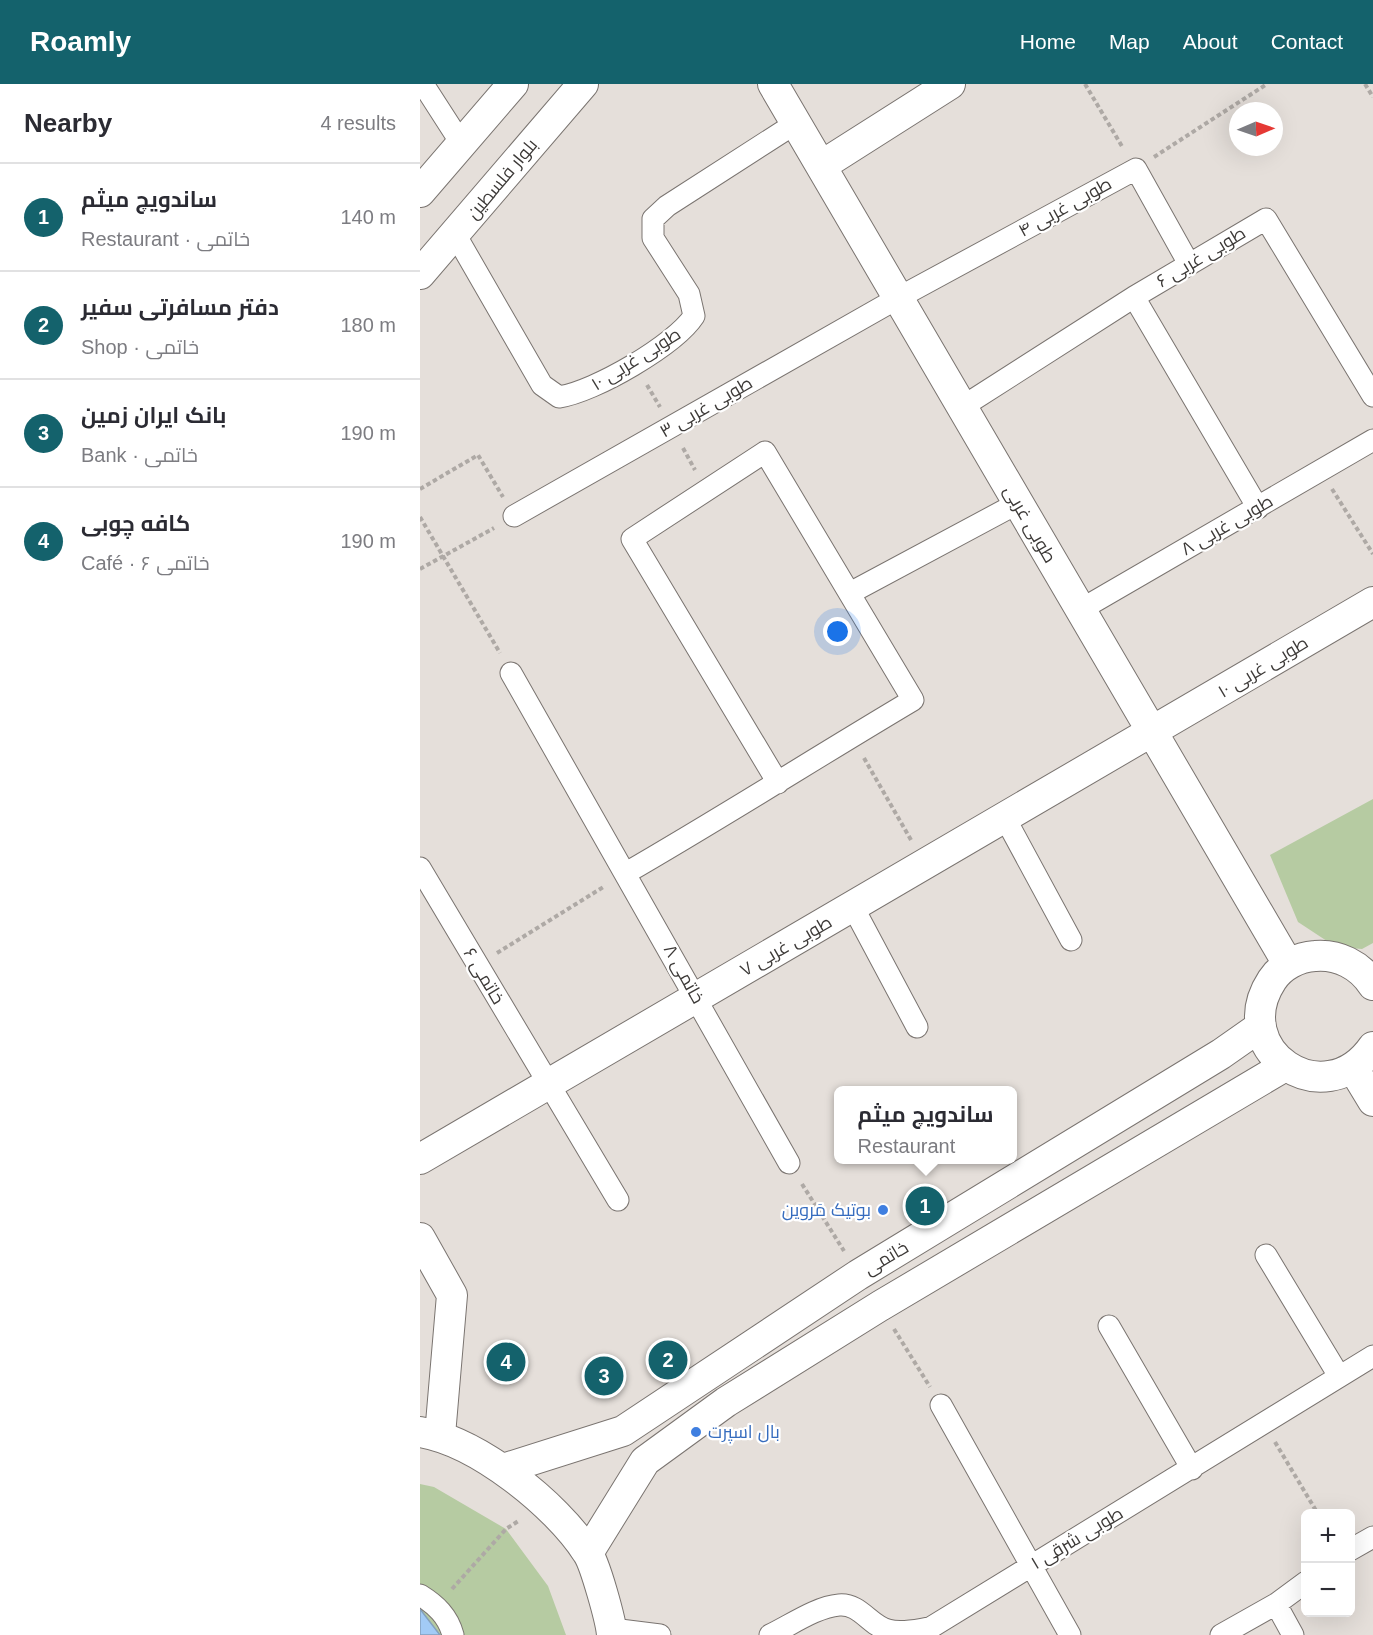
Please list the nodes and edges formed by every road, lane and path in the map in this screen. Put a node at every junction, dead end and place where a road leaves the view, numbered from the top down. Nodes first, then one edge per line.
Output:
1 (423, 84) edge
2 (513, 84) edge
3 (583, 84) edge
4 (773, 84) edge
5 (951, 84) edge
6 (1085, 84) edge
7 (1267, 84) edge
8 (1365, 84) edge
9 (1373, 97) edge
10 (796, 123) junction
11 (461, 143) junction
12 (821, 166) junction
13 (1136, 169) junction
14 (420, 192) edge
15 (456, 234) junction
16 (1189, 264) junction
17 (420, 274) edge
18 (1134, 297) junction
19 (898, 298) junction
20 (1373, 396) edge
21 (962, 407) junction
22 (1373, 440) edge
23 (1321, 471) junction
24 (420, 489) edge
25 (1018, 503) junction
26 (1258, 508) junction
27 (514, 516) junction
28 (420, 517) edge
29 (1373, 554) edge
30 (444, 556) junction
31 (420, 569) edge
32 (850, 594) junction
33 (1373, 602) edge
34 (1080, 610) junction
35 (511, 673) joint
36 (1153, 733) junction
37 (851, 736) junction
38 (778, 783) junction
39 (1005, 819) junction
40 (926, 865) junction
41 (420, 868) edge
42 (626, 873) junction
43 (853, 907) junction
44 (1071, 939) dead end
45 (1288, 964) junction
46 (478, 965) junction
47 (1369, 974) edge
48 (697, 998) junction
49 (1261, 1026) junction
50 (917, 1027) dead end
51 (1363, 1057) edge
52 (1285, 1066) junction
53 (549, 1084) junction
54 (1373, 1101) edge
55 (420, 1159) edge
56 (789, 1163) joint
57 (618, 1200) dead end
58 (420, 1238) edge
59 (1266, 1255) dead end
60 (858, 1275) junction
61 (880, 1306) junction
62 (1108, 1326) dead end
63 (1373, 1356) edge
64 (1339, 1376) junction
65 (941, 1405) joint
66 (1264, 1423) junction
67 (430, 1434) edge
68 (503, 1469) junction
69 (1192, 1469) junction
70 (546, 1505) junction
71 (1315, 1509) edge
72 (1373, 1537) edge
73 (1355, 1547) edge
74 (588, 1553) junction
75 (1030, 1566) junction
76 (1301, 1585) edge
77 (429, 1600) edge
78 (1276, 1604) junction
79 (612, 1632) edge
80 (453, 1635) edge
81 (660, 1635) edge
82 (770, 1635) edge
83 (1070, 1635) edge
84 (1221, 1635) edge
85 (1293, 1635) edge

1 - 11 street
2 - 11 main road
3 - 15 main road, بلوار فلسطین
4 - 10 main road, طوبی غربی
5 - 12 main road
6 - 13 path
7 - 13 path
8 - 9 path
10 - 12 main road, طوبی غربی
10 - 15 street, طوبی غربی ۱۰
11 - 14 main road
12 - 19 main road, طوبی غربی
13 - 16 street
13 - 19 street, طوبی غربی ۴
15 - 17 main road, بلوار فلسطین
16 - 18 street, طوبی غربی ۶
16 - 20 street, طوبی غربی ۶
18 - 21 street, طوبی غربی ۶
18 - 26 street
19 - 21 main road, طوبی غربی
19 - 27 street, طوبی غربی ۳
21 - 25 main road, طوبی غربی
22 - 23 street, طوبی غربی ۸
23 - 26 street, طوبی غربی ۸
23 - 29 path
24 - 27 path
25 - 32 street
25 - 34 main road, طوبی غربی
26 - 34 street, طوبی غربی ۸
27 - 30 path
28 - 30 path
30 - 31 path
30 - 35 path
32 - 37 street
32 - 38 street
33 - 36 main road, طوبی غربی ۱۰
34 - 36 main road, طوبی غربی
35 - 42 street, خاتمی ۸
36 - 39 main road, طوبی غربی ۷
36 - 45 main road, طوبی غربی
37 - 38 street
37 - 40 path
38 - 42 street
39 - 40 main road, طوبی غربی ۷
39 - 44 street
40 - 43 main road, طوبی غربی ۷
41 - 46 street, خاتمی ۶
42 - 46 path
42 - 48 street, خاتمی ۸
43 - 48 main road, طوبی غربی ۷
43 - 50 street
45 - 47 main road
45 - 49 main road
46 - 53 street, خاتمی ۶
48 - 53 main road, طوبی غربی ۷
48 - 56 street, خاتمی ۸
49 - 52 main road
49 - 60 main road, خاتمی
51 - 52 main road
51 - 54 main road
52 - 61 main road, خاتمی
53 - 55 main road, طوبی غربی ۷
53 - 57 street, خاتمی ۶
56 - 60 path
58 - 67 main road
59 - 64 street
60 - 68 main road, خاتمی
61 - 65 path
61 - 74 main road, خاتمی
62 - 69 street
63 - 64 street, طوبی شرقی ۱
64 - 66 street, طوبی شرقی ۱
65 - 75 street
66 - 69 street, طوبی شرقی ۱
66 - 71 path
67 - 68 main road
68 - 70 main road
69 - 75 street, طوبی شرقی ۱
70 - 74 main road
70 - 77 path
72 - 73 street
74 - 79 main road
75 - 82 street, طوبی شرقی ۱
75 - 83 street
76 - 78 street
77 - 80 street
78 - 84 street
78 - 85 street
79 - 81 street

